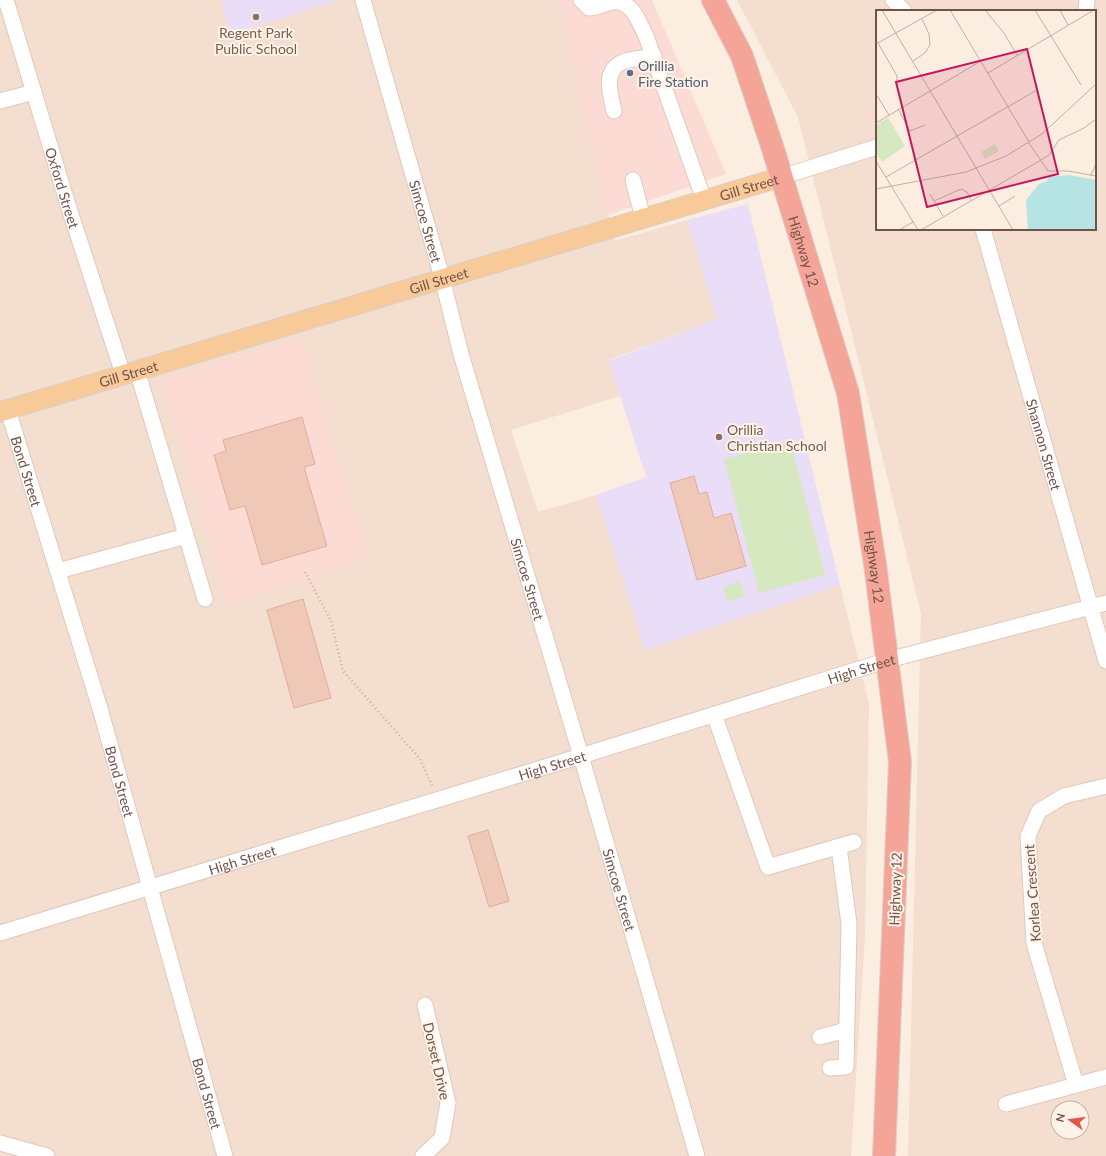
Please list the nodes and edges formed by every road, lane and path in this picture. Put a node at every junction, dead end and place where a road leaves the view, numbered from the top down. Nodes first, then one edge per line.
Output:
1 (6, 0) edge
2 (363, 0) edge
3 (581, 0) edge
4 (713, 0) edge
5 (893, 0) edge
6 (1087, 0) edge
7 (903, 10) edge
8 (1086, 10) edge
9 (654, 56) junction
10 (34, 92) junction
11 (0, 101) edge
12 (614, 111) dead end
13 (876, 147) edge
14 (781, 177) junction
15 (633, 180) dead end
16 (704, 200) junction
17 (643, 218) junction
18 (983, 230) edge
19 (442, 279) junction
20 (130, 372) junction
21 (4, 411) edge
22 (186, 536) junction
23 (58, 571) junction
24 (305, 572) dead end
25 (205, 599) dead end
26 (1106, 603) edge
27 (1090, 608) junction
28 (888, 660) junction
29 (1106, 661) edge
30 (714, 714) junction
31 (581, 756) junction
32 (1106, 786) edge
33 (438, 799) junction
34 (854, 842) dead end
35 (839, 847) junction
36 (149, 887) junction
37 (0, 933) edge
38 (424, 1005) dead end
39 (846, 1030) junction
40 (820, 1037) dead end
41 (830, 1068) dead end
42 (1106, 1077) edge
43 (1076, 1085) junction
44 (1006, 1104) dead end
45 (0, 1144) edge
46 (47, 1156) edge
47 (225, 1156) edge
48 (423, 1156) edge
49 (697, 1156) edge
50 (884, 1156) edge

1 - 10 street, Oxford Street
2 - 19 street, Simcoe Street
3 - 9 street
4 - 14 highway, Highway 12
5 - 7 street
6 - 8 street
9 - 12 street
9 - 16 street
10 - 11 street
10 - 20 street, Oxford Street
13 - 14 street, Gill Street
14 - 16 main road, Gill Street
14 - 28 highway, Highway 12
15 - 17 street
16 - 17 main road, Gill Street
17 - 19 main road, Gill Street
18 - 27 street, Shannon Street
19 - 20 main road, Gill Street
19 - 31 street, Simcoe Street
20 - 21 main road, Gill Street
20 - 22 street, Oxford Street
21 - 23 street, Bond Street
22 - 23 street
22 - 25 street, Oxford Street
23 - 36 street, Bond Street
24 - 33 path
26 - 27 street, High Street
27 - 28 street, High Street
27 - 29 street, Shannon Street
28 - 30 street, High Street
28 - 50 highway, Highway 12
30 - 31 street, High Street
30 - 35 street
31 - 33 street, High Street
31 - 49 street, Simcoe Street
32 - 43 street, Korlea Crescent
33 - 36 street, High Street
34 - 35 street
35 - 39 street
36 - 37 street, High Street
36 - 47 street, Bond Street
38 - 48 street, Dorset Drive
39 - 40 street
39 - 41 street
42 - 43 street
43 - 44 street
45 - 46 street

